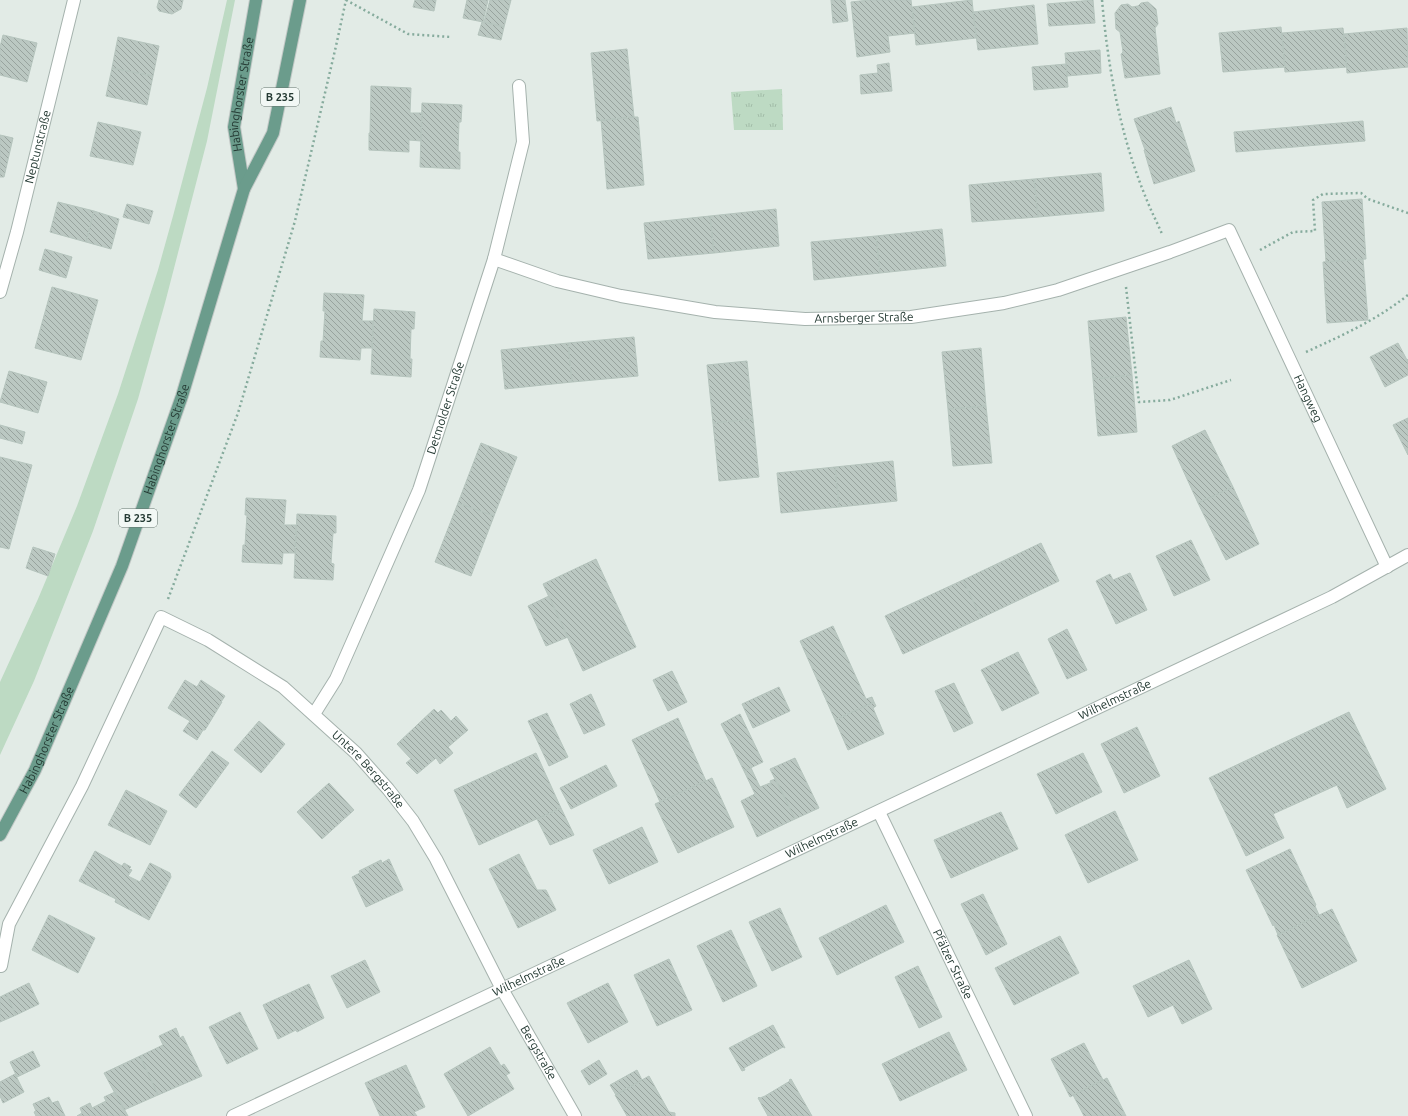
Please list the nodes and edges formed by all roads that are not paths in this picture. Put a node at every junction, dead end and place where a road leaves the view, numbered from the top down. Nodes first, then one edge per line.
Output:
1 (74, 0) edge
2 (256, 0) edge
3 (300, 0) edge
4 (519, 86) dead end
5 (244, 189) junction
6 (1229, 230) joint
7 (494, 259) junction
8 (0, 292) edge
9 (1408, 556) edge
10 (1387, 567) junction
11 (314, 714) junction
12 (879, 812) junction
13 (0, 835) edge
14 (1, 966) edge
15 (502, 989) junction
16 (232, 1116) edge
17 (575, 1116) edge
18 (1026, 1116) edge

1 - 8 street, Neptunstraße
2 - 5 main road, Habinghorster Straße / B 235
3 - 5 main road, Habinghorster Straße / B 235
4 - 7 street, Detmolder Straße
5 - 13 main road, Habinghorster Straße / B 235
6 - 7 street, Arnsberger Straße
6 - 10 street, Hangweg
7 - 11 street, Detmolder Straße
9 - 10 street, Wilhelmstraße
10 - 12 street, Wilhelmstraße
11 - 14 street, Untere Bergstraße
11 - 15 street, Untere Bergstraße
12 - 15 street, Wilhelmstraße
12 - 18 street, Pfälzer Straße
15 - 16 street, Wilhelmstraße
15 - 17 street, Bergstraße

